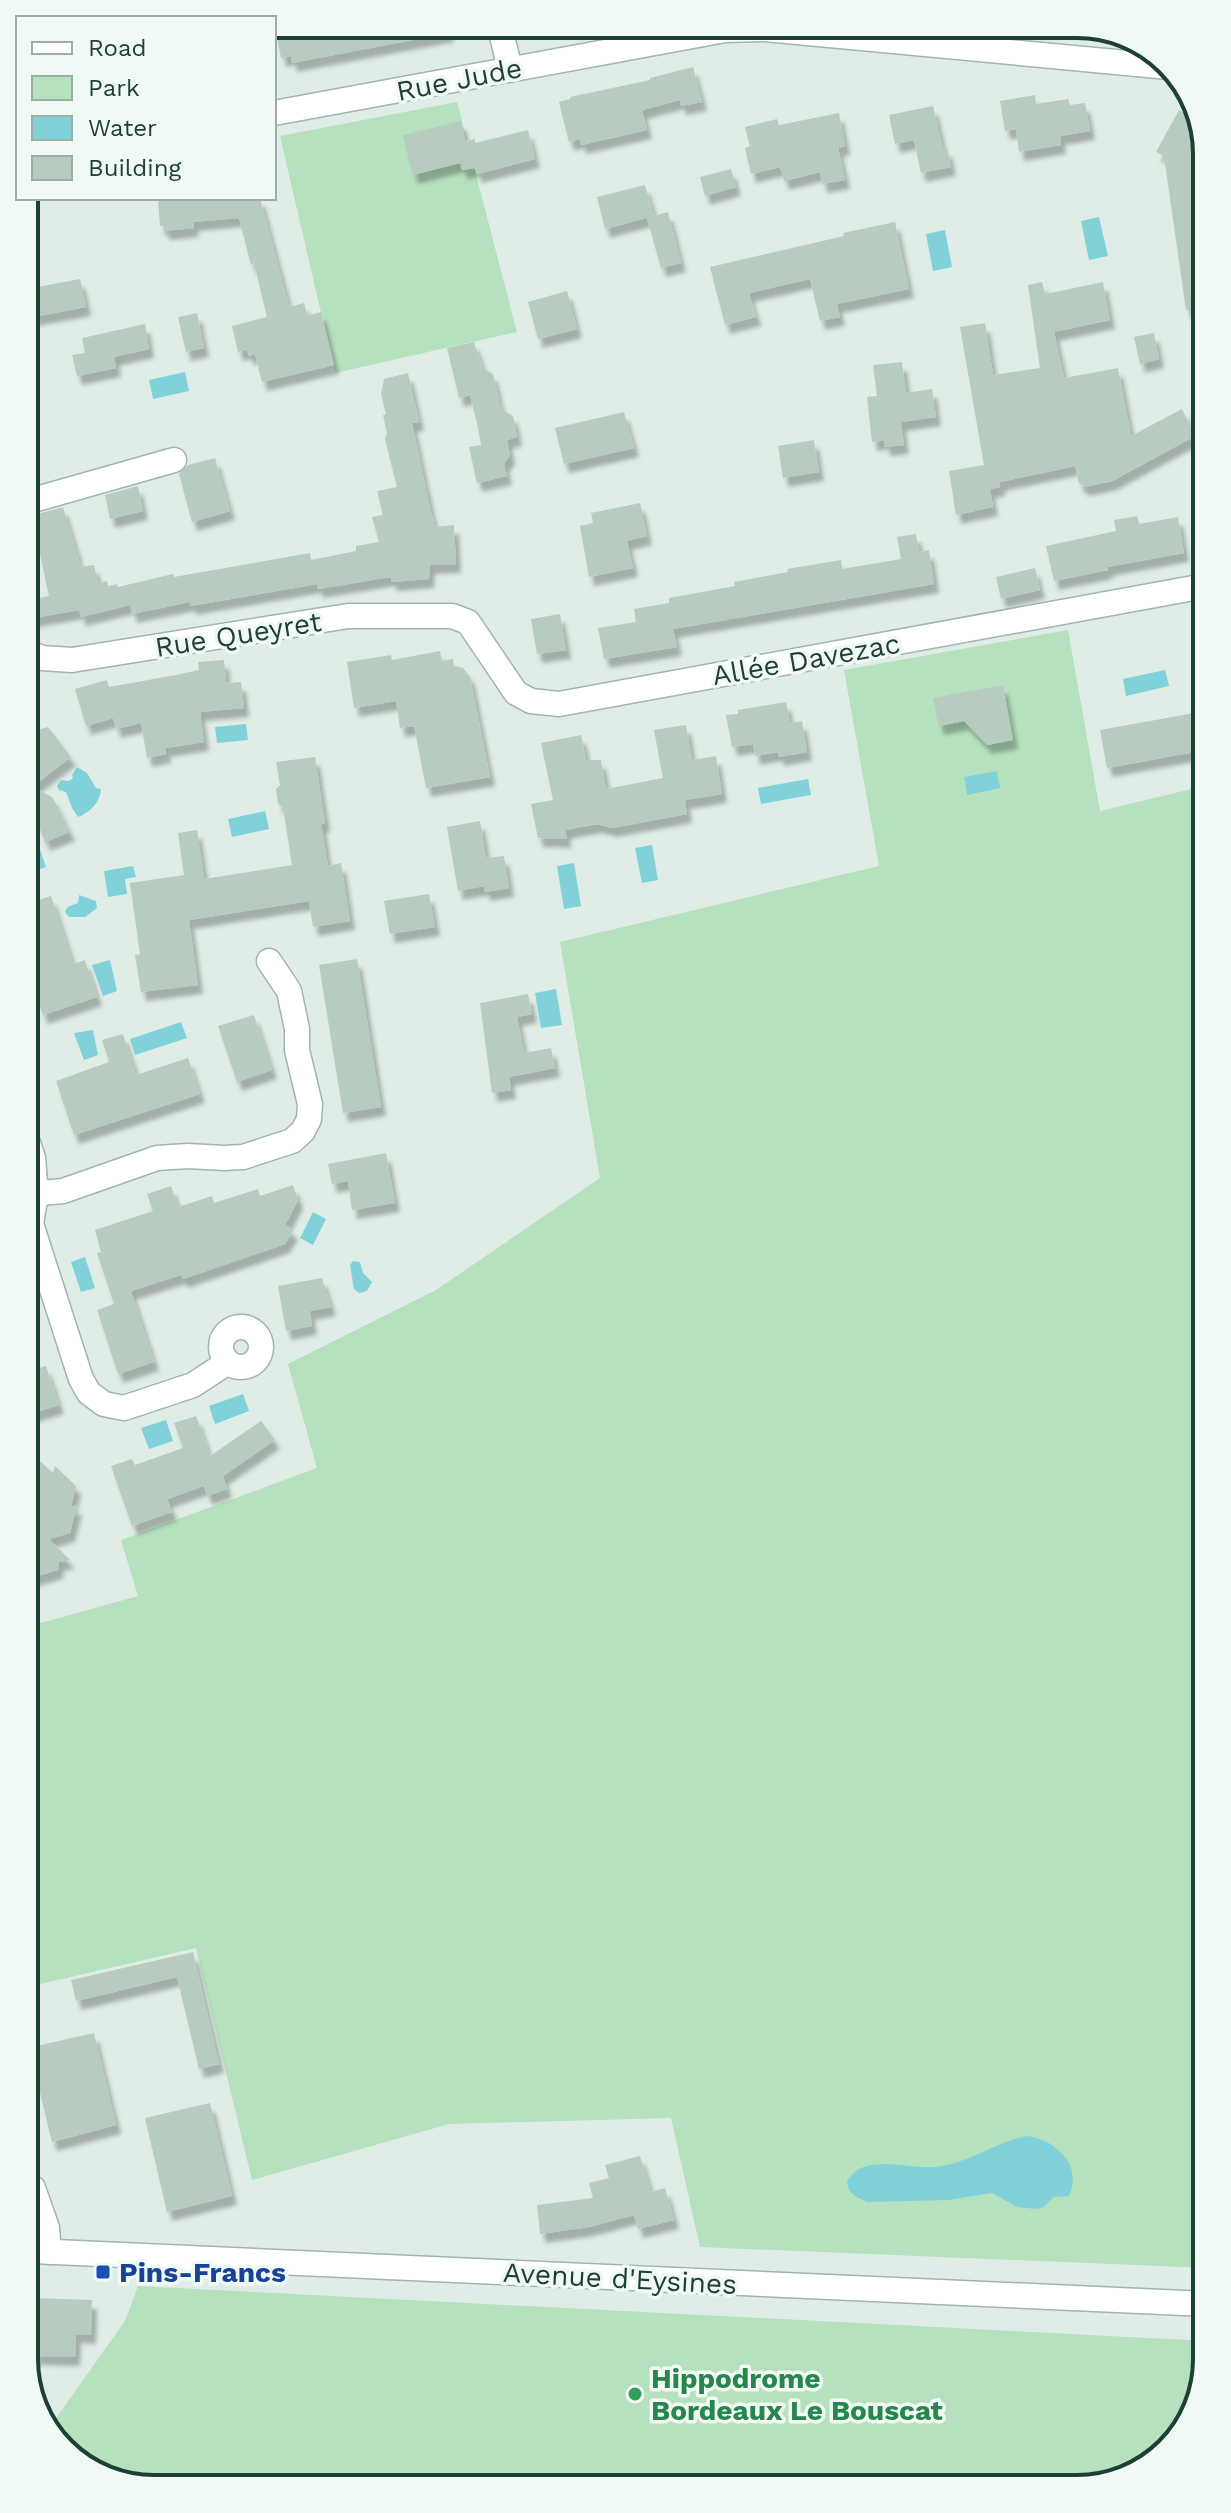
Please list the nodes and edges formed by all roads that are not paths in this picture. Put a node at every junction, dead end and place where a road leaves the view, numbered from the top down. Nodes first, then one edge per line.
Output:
1 (502, 38) edge
2 (670, 38) edge
3 (891, 38) edge
4 (1145, 60) edge
5 (510, 69) junction
6 (276, 113) edge
7 (174, 460) dead end
8 (38, 499) edge
9 (1193, 588) edge
10 (452, 616) joint
11 (38, 656) edge
12 (269, 961) dead end
13 (38, 1193) edge
14 (38, 1246) edge
15 (228, 1362) dead end
16 (38, 2202) edge
17 (41, 2251) edge
18 (1193, 2303) edge

1 - 5 street
2 - 5 street, Rue Jude
3 - 4 street, Rue Jude
5 - 6 street, Rue Jude
7 - 8 street
9 - 10 street, Allée Davezac
10 - 11 street, Rue Queyret
12 - 13 street
14 - 15 street
16 - 17 street
17 - 18 street, Avenue d'Eysines

